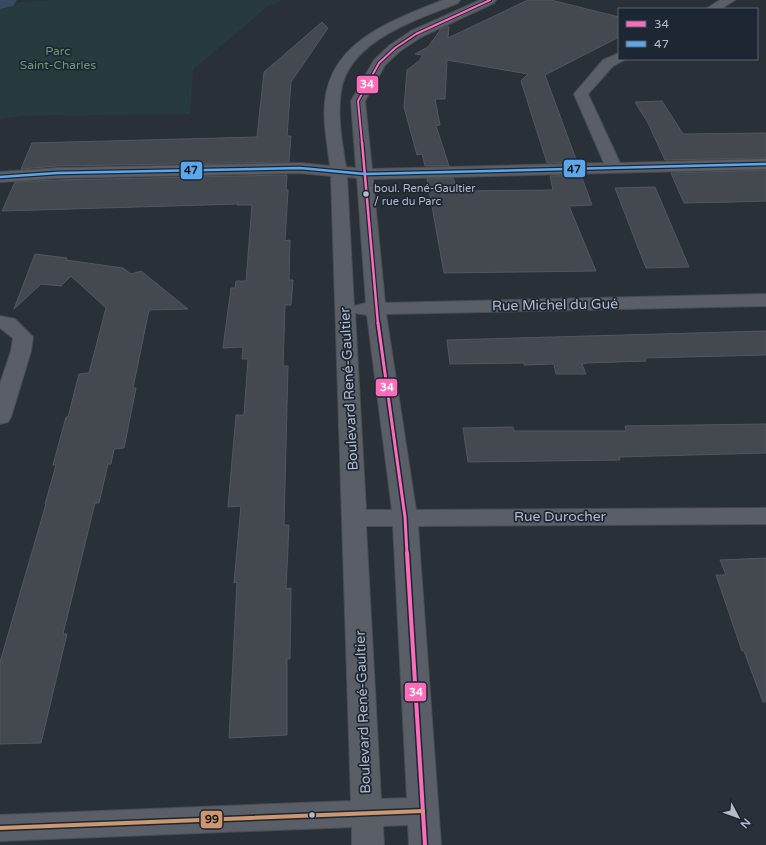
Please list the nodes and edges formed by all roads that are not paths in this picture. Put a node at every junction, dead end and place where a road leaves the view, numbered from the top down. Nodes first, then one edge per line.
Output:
1 (454, 0) edge
2 (490, 0) edge
3 (729, 0) edge
4 (714, 8) edge
5 (618, 58) edge
6 (766, 164) edge
7 (614, 167) junction
8 (339, 171) junction
9 (365, 174) junction
10 (0, 177) edge
11 (766, 300) edge
12 (376, 309) junction
13 (345, 310) junction
14 (0, 322) edge
15 (0, 417) edge
16 (766, 516) edge
17 (405, 517) junction
18 (354, 518) junction
19 (423, 811) junction
20 (367, 813) junction
21 (0, 828) edge
22 (368, 845) edge
23 (425, 845) edge

1 - 8 street, Boulevard René-Gaultier
2 - 9 street
3 - 4 street
5 - 7 street
6 - 7 street
7 - 9 street
8 - 9 street
8 - 10 street
8 - 13 street, Boulevard René-Gaultier
9 - 12 street
11 - 12 street, Rue Michel du Gué
12 - 13 street, Rue Michel du Gué
12 - 17 street
13 - 18 street, Boulevard René-Gaultier
14 - 15 street
16 - 17 street, Rue Durocher
17 - 18 street, Rue Durocher
17 - 19 street
18 - 20 street, Boulevard René-Gaultier
19 - 20 street
19 - 23 street
20 - 21 street
20 - 22 street, Boulevard René-Gaultier

